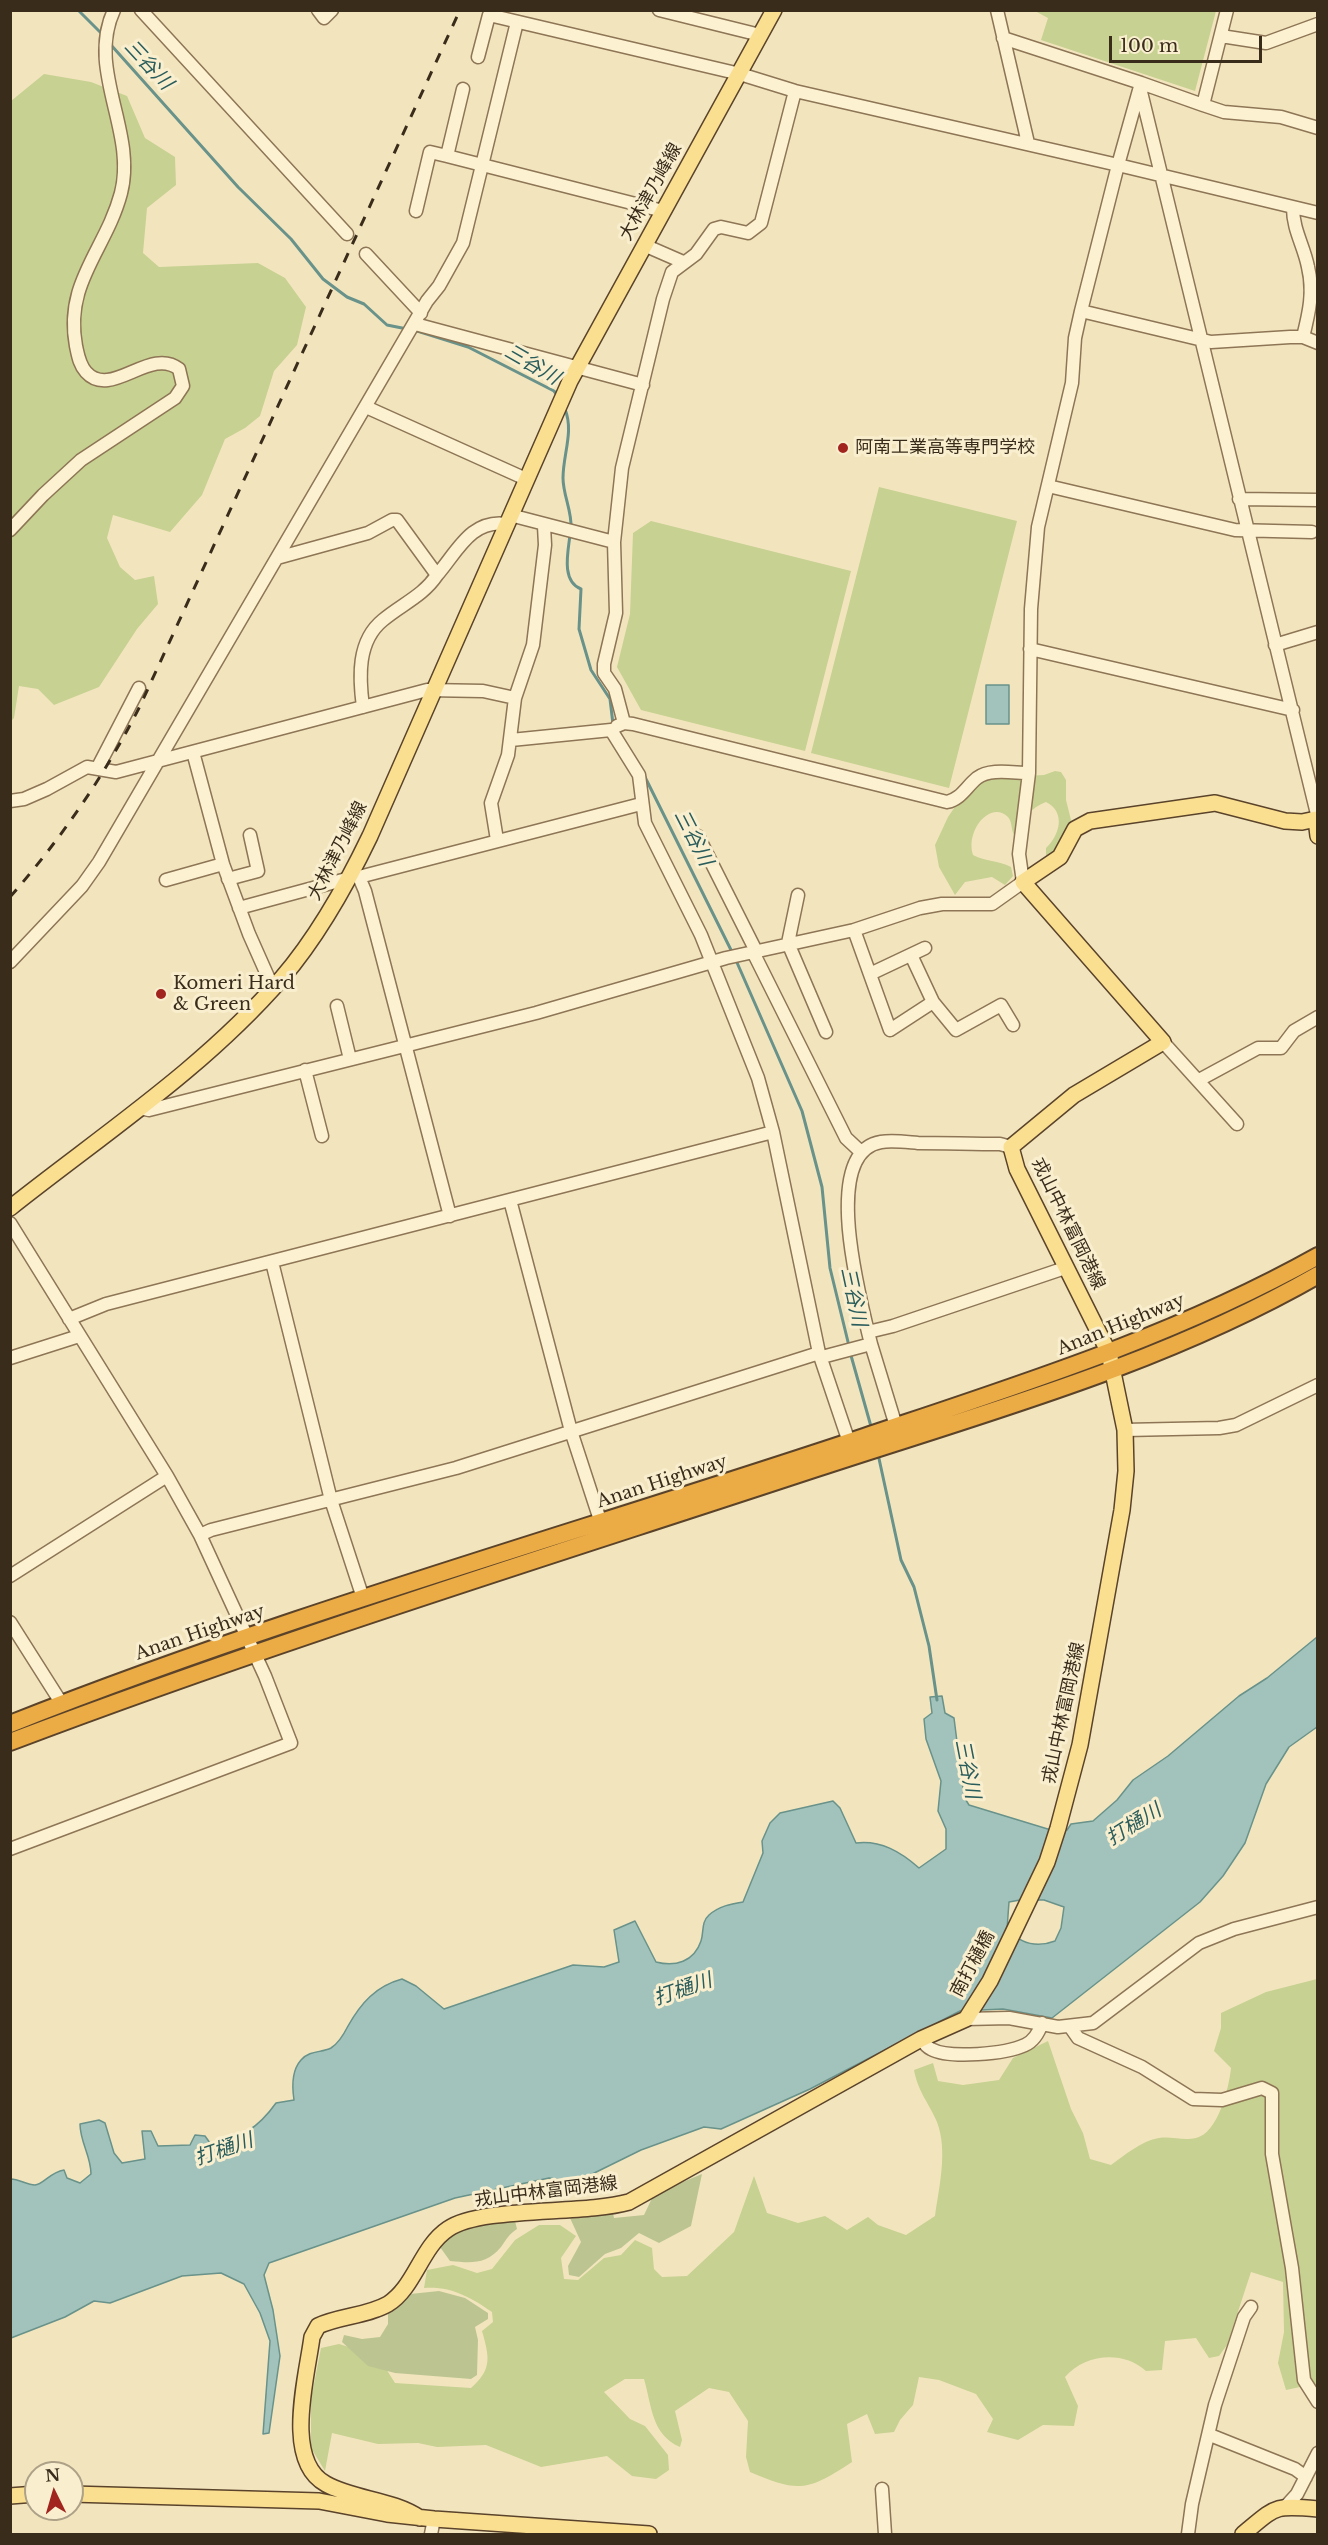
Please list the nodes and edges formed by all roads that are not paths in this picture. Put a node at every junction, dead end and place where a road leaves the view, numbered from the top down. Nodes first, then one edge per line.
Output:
1 (114, 10) edge
2 (141, 10) edge
3 (318, 10) edge
4 (332, 10) edge
5 (658, 10) edge
6 (774, 10) edge
7 (997, 10) edge
8 (1227, 10) edge
9 (517, 22) junction
10 (1317, 24) edge
11 (760, 35) junction
12 (1221, 36) junction
13 (1003, 38) junction
14 (478, 57) dead end
15 (740, 74) junction
16 (1141, 86) junction
17 (463, 89) dead end
18 (795, 91) junction
19 (1203, 105) junction
20 (1317, 128) edge
21 (1028, 143) junction
22 (447, 156) junction
23 (482, 165) junction
24 (1118, 165) junction
25 (1162, 176) junction
26 (1293, 208) junction
27 (663, 211) junction
28 (416, 212) dead end
29 (1317, 213) edge
30 (347, 234) dead end
31 (644, 245) junction
32 (366, 254) dead end
33 (684, 262) junction
34 (1081, 311) junction
35 (415, 325) junction
36 (1303, 337) junction
37 (1202, 340) junction
38 (1317, 343) edge
39 (577, 368) junction
40 (643, 385) junction
41 (366, 407) junction
42 (525, 479) junction
43 (1048, 486) junction
44 (1239, 499) junction
45 (1317, 500) edge
46 (508, 519) junction
47 (543, 525) junction
48 (10, 531) edge
49 (1247, 531) junction
50 (1312, 532) dead end
51 (614, 542) junction
52 (277, 558) junction
53 (437, 575) junction
54 (1317, 632) edge
55 (1275, 645) junction
56 (1030, 649) junction
57 (139, 687) dead end
58 (434, 690) junction
59 (515, 698) junction
60 (363, 707) junction
61 (1293, 710) junction
62 (616, 727) junction
63 (511, 740) junction
64 (193, 752) junction
65 (157, 761) junction
66 (98, 767) junction
67 (1029, 773) junction
68 (10, 801) edge
69 (641, 804) junction
70 (1316, 819) edge
71 (250, 835) dead end
72 (698, 836) dead end
73 (1317, 836) edge
74 (497, 840) junction
75 (223, 864) junction
76 (354, 877) junction
77 (228, 879) junction
78 (166, 880) dead end
79 (1023, 882) junction
80 (798, 895) dead end
81 (239, 908) junction
82 (854, 930) junction
83 (788, 943) junction
84 (925, 948) dead end
85 (751, 952) junction
86 (911, 955) junction
87 (10, 962) edge
88 (711, 962) junction
89 (870, 974) junction
90 (273, 988) junction
91 (933, 1002) junction
92 (337, 1006) dead end
93 (1317, 1017) edge
94 (1013, 1025) dead end
95 (826, 1032) dead end
96 (1163, 1042) junction
97 (405, 1045) junction
98 (350, 1059) junction
99 (305, 1071) junction
100 (1198, 1080) junction
101 (139, 1107) junction
102 (1237, 1124) dead end
103 (773, 1132) junction
104 (322, 1136) dead end
105 (1011, 1147) junction
106 (861, 1152) junction
107 (510, 1200) junction
108 (10, 1208) edge
109 (450, 1216) junction
110 (10, 1223) edge
111 (1317, 1256) edge
112 (272, 1262) junction
113 (1065, 1268) junction
114 (1317, 1275) edge
115 (69, 1319) junction
116 (79, 1336) junction
117 (867, 1341) junction
118 (1109, 1353) junction
119 (824, 1355) junction
120 (10, 1358) edge
121 (1114, 1370) junction
122 (1317, 1385) edge
123 (1125, 1430) junction
124 (571, 1431) junction
125 (894, 1432) junction
126 (857, 1445) junction
127 (167, 1476) junction
128 (331, 1500) junction
129 (601, 1523) junction
130 (200, 1535) junction
131 (10, 1576) edge
132 (363, 1598) junction
133 (10, 1622) edge
134 (247, 1637) junction
135 (254, 1652) junction
136 (62, 1704) junction
137 (10, 1724) edge
138 (10, 1742) edge
139 (10, 1849) edge
140 (1317, 1907) edge
141 (1013, 1932) joint
142 (967, 2017) junction
143 (1042, 2023) junction
144 (1071, 2028) junction
145 (921, 2039) junction
146 (1251, 2307) dead end
147 (1317, 2402) edge
148 (1210, 2435) junction
149 (1317, 2453) edge
150 (1306, 2477) junction
151 (326, 2484) junction
152 (882, 2489) dead end
153 (84, 2494) edge
154 (320, 2501) junction
155 (1287, 2505) junction
156 (1317, 2509) edge
157 (428, 2524) edge
158 (487, 2529) edge
159 (649, 2535) edge
160 (885, 2535) edge
161 (1188, 2535) edge
162 (1243, 2535) edge

1 - 48 street
2 - 30 street
3 - 4 street
5 - 11 street
6 - 11 main road, 大林津乃峰線
7 - 13 street
8 - 12 street
9 - 14 street
9 - 15 street
9 - 23 street
10 - 12 street
11 - 15 main road, 大林津乃峰線
12 - 19 street
13 - 16 street
13 - 21 street
15 - 18 street
15 - 27 main road, 大林津乃峰線
16 - 19 street
16 - 24 street
16 - 25 street
17 - 22 street
18 - 21 street
18 - 33 street
19 - 20 street
21 - 24 street
22 - 23 street
22 - 28 street
23 - 27 street
23 - 35 street
24 - 25 street
24 - 34 street
25 - 26 street
25 - 37 street
26 - 29 street
26 - 36 street
27 - 31 main road, 大林津乃峰線
31 - 33 street
31 - 39 main road, 大林津乃峰線
32 - 35 street
33 - 40 street
34 - 37 street
34 - 43 street
35 - 39 street
35 - 41 street
36 - 37 street
36 - 38 street
37 - 44 street
39 - 40 street
39 - 42 main road, 大林津乃峰線
40 - 51 street
41 - 42 street
41 - 52 street
42 - 46 main road, 大林津乃峰線
43 - 49 street
43 - 56 street
44 - 45 street
44 - 49 street
46 - 47 street
46 - 53 street
46 - 58 main road, 大林津乃峰線
47 - 51 street
47 - 59 street
49 - 50 street
49 - 55 street
51 - 62 street
52 - 53 street
52 - 65 street
53 - 60 street
54 - 55 street
55 - 61 street
56 - 61 street
56 - 67 street
57 - 66 street
58 - 59 street
58 - 60 street
58 - 76 main road, 大林津乃峰線
59 - 63 street
60 - 64 street
61 - 70 street
62 - 63 street
62 - 67 street
62 - 69 street
63 - 74 street
64 - 65 street
64 - 75 street
65 - 66 street
65 - 87 street
66 - 68 street
67 - 79 street
69 - 74 street
69 - 88 street
70 - 73 main road
70 - 79 main road
71 - 77 street
72 - 85 street
74 - 76 street
75 - 77 street
75 - 78 street
76 - 81 street
76 - 90 main road, 大林津乃峰線
76 - 97 street
77 - 81 street
79 - 82 street
79 - 96 main road
80 - 83 street
81 - 90 street
82 - 83 street
82 - 89 street
83 - 85 street
83 - 95 street
84 - 86 street
85 - 88 street
85 - 106 street
86 - 89 street
86 - 91 street
88 - 97 street
88 - 103 street
89 - 91 street
90 - 101 main road, 大林津乃峰線
91 - 94 street
92 - 98 street
93 - 100 street
96 - 100 street
96 - 105 main road, 戎山中林富岡港線
97 - 98 street
97 - 109 street
98 - 99 street
99 - 101 street
99 - 104 street
100 - 102 street
101 - 108 main road, 大林津乃峰線
103 - 107 street
103 - 119 street
105 - 106 street
105 - 113 main road, 戎山中林富岡港線
106 - 117 street
107 - 109 street
107 - 124 street
109 - 112 street
110 - 115 street
111 - 118 highway, Anan Highway
112 - 115 street
112 - 128 street
113 - 117 street
113 - 118 main road, 戎山中林富岡港線
114 - 121 highway, Anan Highway
115 - 116 street
116 - 120 street
116 - 127 street
117 - 119 street
117 - 125 street
118 - 121 main road, 戎山中林富岡港線
118 - 125 highway, Anan Highway
119 - 124 street
119 - 126 street
121 - 123 main road, 戎山中林富岡港線
121 - 125 highway, Anan Highway
122 - 123 street
123 - 141 main road, 戎山中林富岡港線
124 - 128 street
124 - 129 street
125 - 126 highway, Anan Highway
126 - 129 highway, Anan Highway
126 - 135 highway, Anan Highway
127 - 130 street
127 - 131 street
128 - 130 street
128 - 132 street
129 - 132 highway, Anan Highway
130 - 134 street
132 - 134 highway, Anan Highway
133 - 136 street
134 - 135 street
134 - 136 highway, Anan Highway
135 - 138 highway, Anan Highway
135 - 139 street
136 - 137 highway, Anan Highway
140 - 144 street
141 - 142 main road, 南打樋橋
142 - 143 street
142 - 145 main road, 戎山中林富岡港線
143 - 144 street
143 - 145 street
144 - 147 street
145 - 151 main road, 戎山中林富岡港線
146 - 148 street
148 - 150 street
148 - 161 street
149 - 150 street
150 - 155 street
151 - 154 street
151 - 157 main road
152 - 160 street
153 - 154 main road
154 - 157 main road
155 - 156 main road
155 - 162 main road
157 - 158 main road
158 - 159 main road

